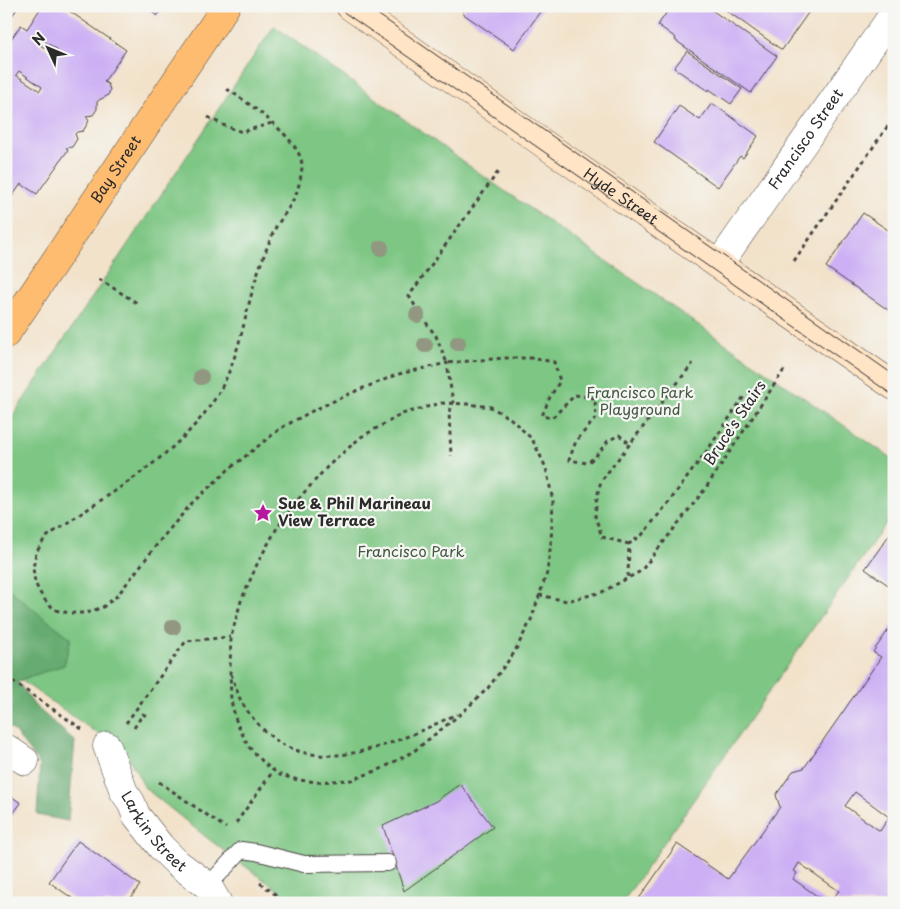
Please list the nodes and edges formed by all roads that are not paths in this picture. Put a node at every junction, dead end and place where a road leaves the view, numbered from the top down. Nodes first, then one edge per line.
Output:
1 (226, 6) edge
2 (350, 6) edge
3 (894, 13) edge
4 (720, 264) junction
5 (6, 334) edge
6 (894, 386) edge
7 (107, 746) road end
8 (388, 863) dead end
9 (213, 895) edge

1 - 5 main road, Bay Street
2 - 4 street, Hyde Street
3 - 4 street, Francisco Street
4 - 6 street, Hyde Street
7 - 9 street, Larkin Street
8 - 9 lane

